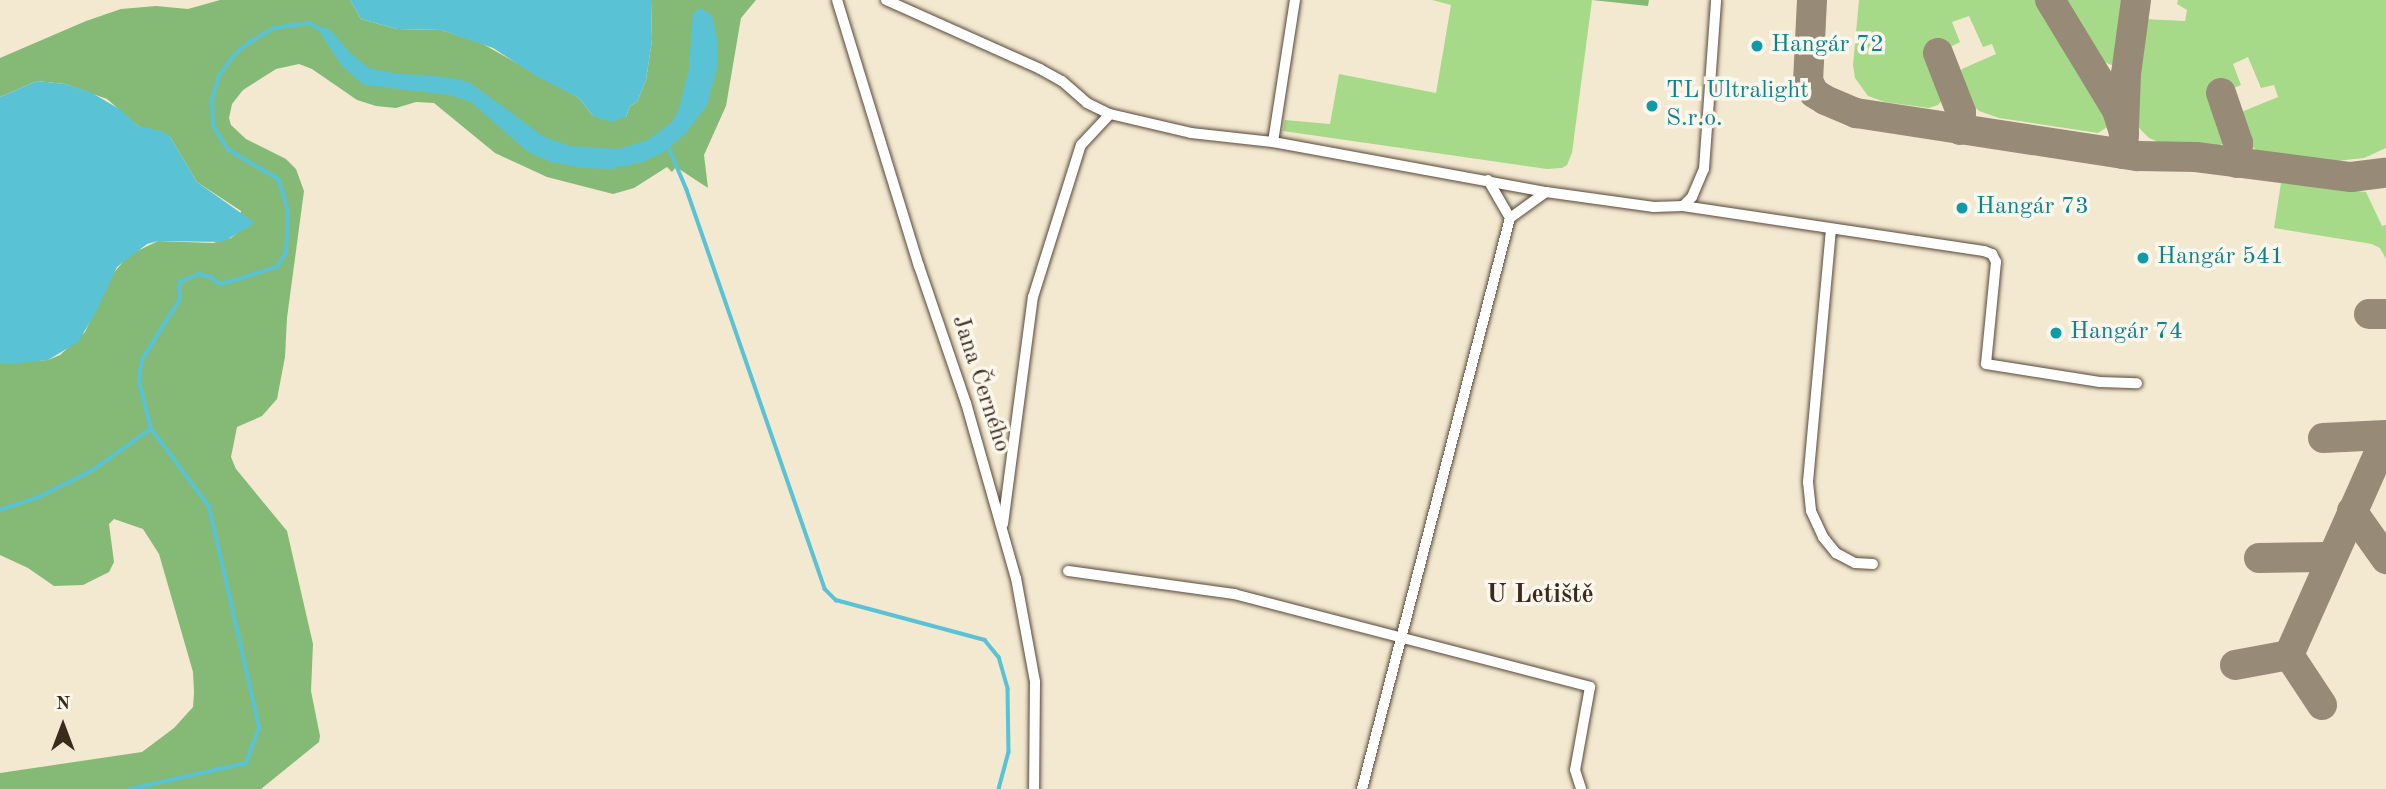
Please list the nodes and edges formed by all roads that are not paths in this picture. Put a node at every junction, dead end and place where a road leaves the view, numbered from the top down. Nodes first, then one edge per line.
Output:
1 (837, 0) edge
2 (886, 0) edge
3 (1295, 0) edge
4 (1716, 0) edge
5 (1110, 114) junction
6 (1273, 142) junction
7 (1488, 180) junction
8 (1546, 192) junction
9 (1683, 206) junction
10 (1510, 218) junction
11 (1831, 229) junction
12 (2137, 383) dead end
13 (1002, 531) junction
14 (1873, 564) dead end
15 (1068, 571) dead end
16 (1403, 637) junction
17 (1034, 789) edge
18 (1362, 789) edge
19 (1581, 789) edge

1 - 13 street, Jana Černého
2 - 5 street
3 - 6 street
4 - 9 street
5 - 6 street
5 - 13 street
6 - 7 street
7 - 8 street
7 - 10 street
8 - 9 street
8 - 10 street
9 - 11 street
10 - 16 street
11 - 12 street
11 - 14 street
13 - 17 street, Jana Černého
15 - 16 street
16 - 18 street
16 - 19 street

